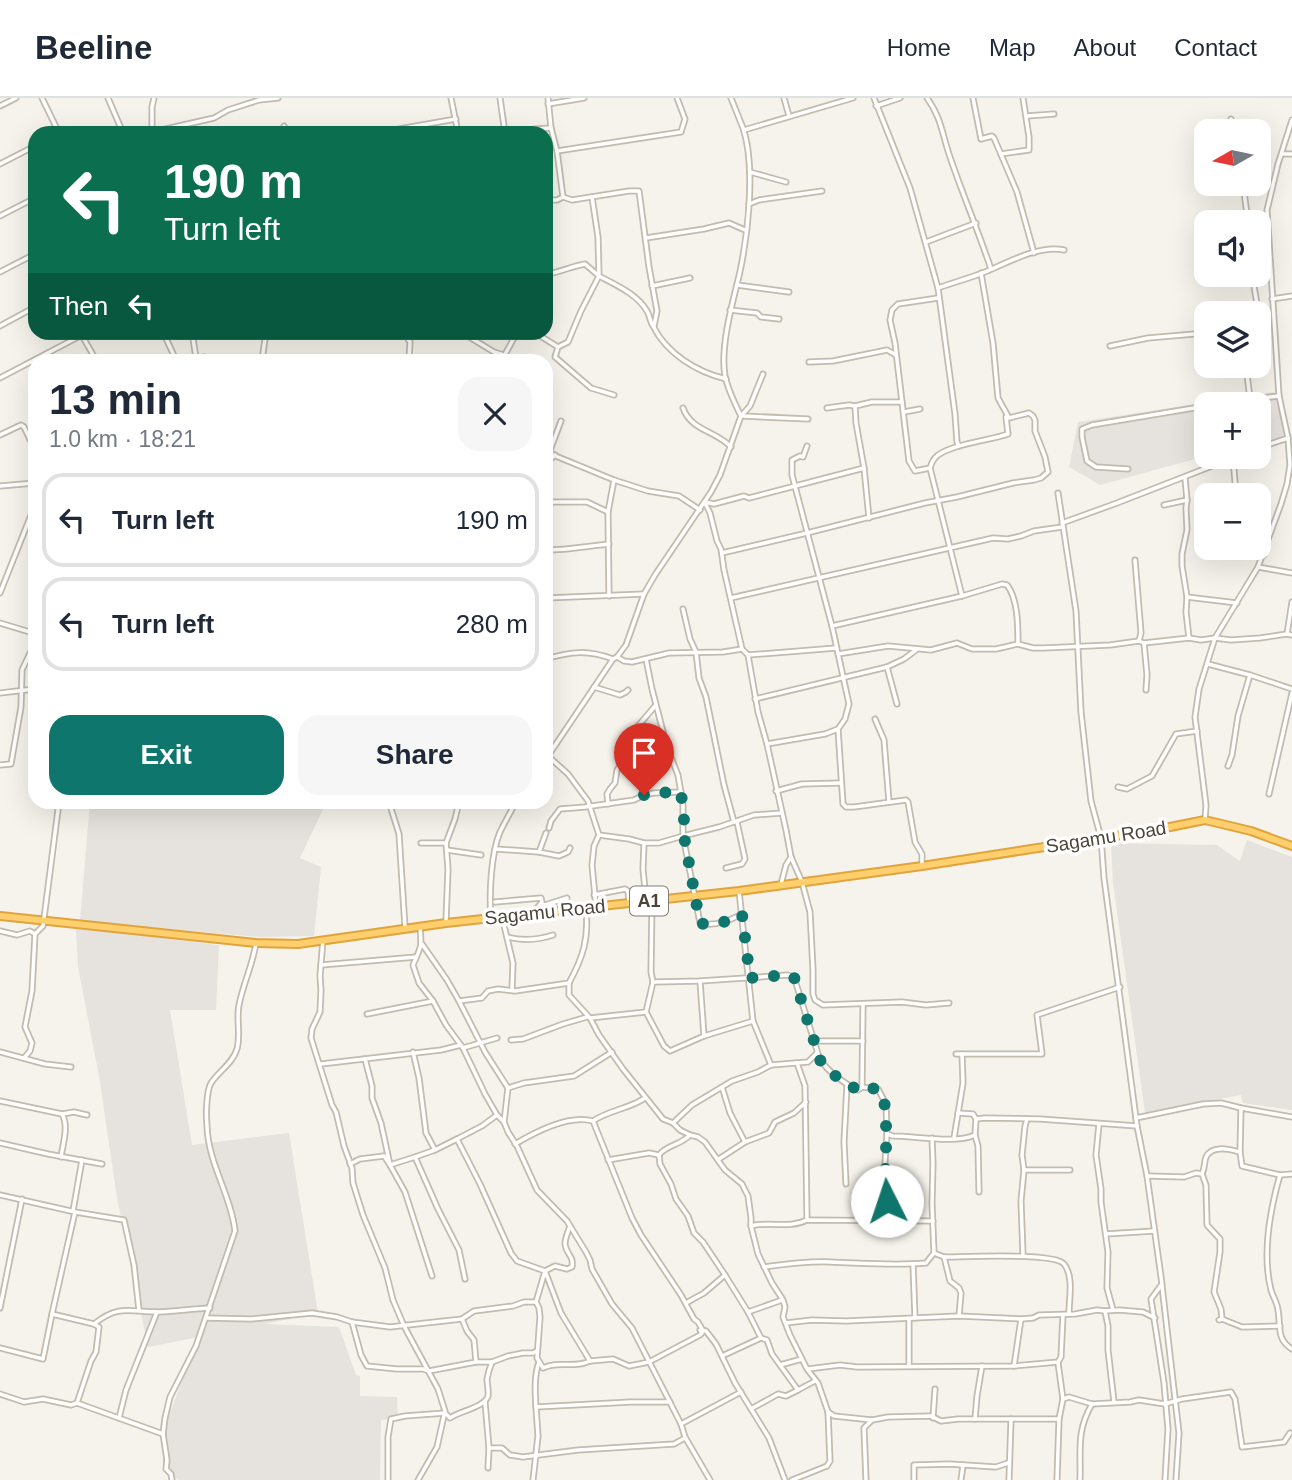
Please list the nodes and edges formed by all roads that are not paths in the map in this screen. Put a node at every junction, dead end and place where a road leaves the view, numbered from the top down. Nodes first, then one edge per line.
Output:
1 (16, 98) edge
2 (42, 98) edge
3 (108, 98) edge
4 (154, 98) edge
5 (278, 98) edge
6 (451, 98) edge
7 (500, 98) edge
8 (548, 98) edge
9 (584, 98) edge
10 (677, 98) edge
11 (731, 98) edge
12 (784, 98) edge
13 (853, 98) edge
14 (874, 98) edge
15 (900, 98) edge
16 (927, 98) edge
17 (972, 98) edge
18 (1023, 98) edge
19 (548, 104) junction
20 (0, 106) edge
21 (876, 106) junction
22 (1054, 114) dead end
23 (1027, 116) junction
24 (789, 117) junction
25 (456, 119) junction
26 (1292, 120) edge
27 (56, 126) edge
28 (120, 126) edge
29 (151, 126) edge
30 (178, 126) edge
31 (416, 126) edge
32 (457, 126) edge
33 (504, 126) edge
34 (551, 126) edge
35 (744, 130) junction
36 (553, 137) edge
37 (28, 149) edge
38 (556, 151) junction
39 (1001, 154) junction
40 (1282, 154) junction
41 (1292, 154) edge
42 (0, 163) edge
43 (750, 172) junction
44 (786, 182) dead end
45 (822, 191) dead end
46 (564, 197) junction
47 (592, 197) junction
48 (553, 200) edge
49 (28, 202) edge
50 (749, 205) junction
51 (0, 216) edge
52 (976, 223) junction
53 (746, 230) junction
54 (646, 238) junction
55 (926, 242) junction
56 (1064, 250) dead end
57 (1034, 253) junction
58 (28, 258) edge
59 (991, 269) junction
60 (0, 272) edge
61 (553, 273) edge
62 (981, 273) junction
63 (599, 276) junction
64 (690, 278) dead end
65 (737, 285) junction
66 (652, 286) junction
67 (938, 288) junction
68 (789, 292) dead end
69 (1292, 296) edge
70 (938, 298) junction
71 (1272, 299) junction
72 (730, 310) junction
73 (28, 311) edge
74 (779, 319) dead end
75 (0, 326) edge
76 (654, 328) junction
77 (1194, 334) edge
78 (71, 340) edge
79 (474, 340) edge
80 (547, 340) edge
81 (1110, 346) dead end
82 (558, 347) junction
83 (48, 354) edge
84 (501, 354) edge
85 (896, 355) junction
86 (808, 362) dead end
87 (28, 365) edge
88 (762, 374) dead end
89 (0, 378) edge
90 (726, 379) junction
91 (614, 394) dead end
92 (1279, 396) junction
93 (1271, 397) edge
94 (902, 402) junction
95 (855, 406) junction
96 (683, 408) dead end
97 (827, 408) dead end
98 (1194, 408) edge
99 (920, 410) dead end
100 (904, 412) junction
101 (1006, 415) junction
102 (741, 416) junction
103 (808, 419) dead end
104 (561, 421) dead end
105 (0, 435) edge
106 (28, 435) edge
107 (1288, 438) junction
108 (1271, 444) edge
109 (553, 445) edge
110 (807, 446) dead end
111 (959, 446) junction
112 (731, 447) junction
113 (553, 455) edge
114 (1291, 465) edge
115 (864, 468) junction
116 (930, 468) junction
117 (1128, 469) dead end
118 (1205, 469) edge
119 (1185, 477) junction
120 (614, 480) junction
121 (28, 484) edge
122 (0, 486) edge
123 (794, 486) junction
124 (1058, 493) dead end
125 (938, 500) junction
126 (1187, 500) junction
127 (553, 502) edge
128 (705, 502) junction
129 (1164, 505) dead end
130 (700, 510) junction
131 (608, 512) junction
132 (869, 518) junction
133 (28, 523) edge
134 (1062, 525) junction
135 (807, 533) junction
136 (1271, 533) edge
137 (609, 544) junction
138 (950, 549) junction
139 (553, 550) edge
140 (722, 553) junction
141 (1135, 560) dead end
142 (1262, 560) edge
143 (1258, 567) junction
144 (1292, 573) edge
145 (819, 579) junction
146 (0, 593) edge
147 (645, 594) junction
148 (609, 596) junction
149 (962, 596) junction
150 (1188, 597) junction
151 (553, 598) edge
152 (731, 598) junction
153 (1292, 602) edge
154 (1237, 603) junction
155 (683, 609) dead end
156 (0, 623) edge
157 (832, 626) junction
158 (28, 630) edge
159 (1289, 634) edge
160 (1189, 638) junction
161 (1215, 638) junction
162 (1139, 641) junction
163 (1144, 643) junction
164 (1018, 644) junction
165 (1078, 647) junction
166 (836, 648) junction
167 (742, 649) junction
168 (917, 650) junction
169 (696, 652) junction
170 (838, 654) junction
171 (748, 655) junction
172 (28, 657) edge
173 (553, 657) edge
174 (615, 658) junction
175 (646, 659) junction
176 (1208, 664) junction
177 (887, 667) junction
178 (1250, 675) junction
179 (844, 678) junction
180 (594, 687) junction
181 (28, 690) edge
182 (628, 690) dead end
183 (1146, 690) dead end
184 (22, 691) junction
185 (1292, 691) edge
186 (0, 693) edge
187 (755, 699) junction
188 (897, 704) dead end
189 (656, 705) junction
190 (876, 719) dead end
191 (838, 729) junction
192 (1197, 731) junction
193 (767, 744) junction
194 (667, 747) junction
195 (553, 749) edge
196 (629, 752) junction
197 (553, 763) edge
198 (0, 765) edge
199 (1228, 766) dead end
200 (841, 783) junction
201 (1118, 787) dead end
202 (776, 791) junction
203 (681, 792) junction
204 (1269, 794) dead end
205 (889, 802) junction
206 (608, 804) junction
207 (597, 805) junction
208 (589, 806) junction
209 (58, 809) edge
210 (390, 809) edge
211 (457, 809) edge
212 (512, 809) edge
213 (592, 813) junction
214 (782, 813) junction
215 (1205, 820) junction
216 (735, 821) junction
217 (599, 835) junction
218 (684, 836) junction
219 (1101, 838) junction
220 (421, 843) dead end
221 (446, 843) junction
222 (644, 843) junction
223 (1292, 846) edge
224 (570, 848) dead end
225 (496, 849) junction
226 (447, 850) junction
227 (539, 852) junction
228 (481, 855) dead end
229 (791, 857) junction
230 (922, 866) junction
231 (726, 868) dead end
232 (802, 882) junction
233 (780, 884) junction
234 (739, 891) junction
235 (594, 895) junction
236 (696, 896) junction
237 (567, 898) dead end
238 (649, 901) junction
239 (495, 902) dead end
240 (629, 903) junction
241 (541, 904) junction
242 (596, 907) junction
243 (586, 908) junction
244 (535, 913) junction
245 (742, 914) junction
246 (0, 916) edge
247 (502, 917) junction
248 (491, 918) junction
249 (43, 921) junction
250 (446, 923) junction
251 (420, 927) junction
252 (405, 930) junction
253 (0, 931) edge
254 (35, 934) junction
255 (554, 935) dead end
256 (507, 937) junction
257 (323, 940) junction
258 (256, 943) junction
259 (422, 944) junction
260 (416, 957) junction
261 (321, 965) junction
262 (750, 978) junction
263 (701, 981) junction
264 (653, 982) junction
265 (569, 983) junction
266 (1120, 987) junction
267 (512, 989) junction
268 (433, 1001) junction
269 (459, 1001) junction
270 (949, 1003) dead end
271 (863, 1004) junction
272 (646, 1012) junction
273 (367, 1014) dead end
274 (589, 1018) junction
275 (753, 1021) junction
276 (704, 1036) junction
277 (498, 1038) dead end
278 (512, 1040) dead end
279 (813, 1041) junction
280 (863, 1041) junction
281 (482, 1042) junction
282 (462, 1047) junction
283 (0, 1052) edge
284 (413, 1052) junction
285 (612, 1052) junction
286 (817, 1054) junction
287 (24, 1058) junction
288 (366, 1059) junction
289 (797, 1063) junction
290 (320, 1064) junction
291 (771, 1065) junction
292 (71, 1067) dead end
293 (847, 1085) junction
294 (722, 1087) junction
295 (862, 1087) junction
296 (508, 1088) junction
297 (646, 1098) junction
298 (0, 1101) edge
299 (806, 1102) junction
300 (1241, 1108) junction
301 (958, 1113) junction
302 (62, 1114) junction
303 (87, 1115) dead end
304 (497, 1115) junction
305 (1292, 1117) edge
306 (1136, 1118) junction
307 (976, 1119) junction
308 (1027, 1119) junction
309 (593, 1121) junction
310 (504, 1122) junction
311 (673, 1123) junction
312 (1100, 1124) junction
313 (1137, 1126) junction
314 (887, 1134) junction
315 (690, 1135) junction
316 (975, 1135) junction
317 (932, 1138) junction
318 (954, 1138) junction
319 (457, 1139) junction
320 (745, 1142) junction
321 (0, 1143) edge
322 (515, 1144) junction
323 (435, 1150) junction
324 (1240, 1152) junction
325 (659, 1155) junction
326 (61, 1157) junction
327 (415, 1157) junction
328 (82, 1160) junction
329 (608, 1160) junction
330 (719, 1160) junction
331 (102, 1164) dead end
332 (351, 1164) junction
333 (390, 1165) junction
334 (1024, 1170) junction
335 (1070, 1170) dead end
336 (1202, 1174) junction
337 (1292, 1174) edge
338 (1280, 1175) junction
339 (1147, 1176) junction
340 (846, 1184) dead end
341 (979, 1192) dead end
342 (0, 1195) edge
343 (22, 1199) junction
344 (74, 1211) junction
345 (807, 1220) junction
346 (887, 1221) junction
347 (933, 1221) junction
348 (570, 1226) junction
349 (751, 1226) junction
350 (1154, 1231) junction
351 (1106, 1234) junction
352 (934, 1253) junction
353 (1023, 1256) junction
354 (944, 1257) junction
355 (913, 1264) junction
356 (764, 1267) junction
357 (545, 1271) junction
358 (725, 1275) junction
359 (432, 1276) dead end
360 (464, 1279) dead end
361 (1162, 1284) junction
362 (783, 1300) junction
363 (536, 1302) junction
364 (686, 1303) junction
365 (0, 1308) edge
366 (210, 1308) junction
367 (139, 1310) junction
368 (1113, 1310) junction
369 (1105, 1311) junction
370 (157, 1312) junction
371 (748, 1312) junction
372 (52, 1314) junction
373 (1066, 1314) junction
374 (959, 1316) junction
375 (206, 1318) junction
376 (915, 1318) junction
377 (1021, 1318) junction
378 (1154, 1318) junction
379 (462, 1319) junction
380 (909, 1319) junction
381 (352, 1322) junction
382 (786, 1323) junction
383 (94, 1324) junction
384 (404, 1326) junction
385 (1280, 1326) junction
386 (700, 1330) junction
387 (761, 1338) junction
388 (0, 1348) edge
389 (1292, 1349) edge
390 (537, 1350) junction
391 (722, 1356) junction
392 (802, 1359) junction
393 (540, 1361) junction
394 (590, 1361) junction
395 (476, 1362) junction
396 (492, 1362) junction
397 (649, 1362) junction
398 (1058, 1362) junction
399 (780, 1366) junction
400 (909, 1366) junction
401 (982, 1366) junction
402 (1014, 1366) junction
403 (807, 1369) junction
404 (429, 1371) junction
405 (816, 1380) junction
406 (935, 1389) dead end
407 (798, 1390) junction
408 (741, 1392) junction
409 (0, 1394) edge
410 (1063, 1399) junction
411 (1175, 1401) junction
412 (485, 1402) junction
413 (670, 1402) junction
414 (1114, 1402) junction
415 (77, 1403) junction
416 (1092, 1404) junction
417 (1165, 1404) junction
418 (536, 1407) junction
419 (751, 1409) junction
420 (828, 1412) junction
421 (445, 1413) junction
422 (119, 1418) junction
423 (933, 1418) junction
424 (975, 1419) junction
425 (1011, 1419) junction
426 (1059, 1419) junction
427 (872, 1420) junction
428 (681, 1424) junction
429 (1290, 1433) dead end
430 (163, 1434) junction
431 (685, 1437) junction
432 (489, 1448) junction
433 (536, 1457) junction
434 (1009, 1463) junction
435 (963, 1465) junction
436 (488, 1468) dead end
437 (171, 1474) junction
438 (172, 1480) edge
439 (178, 1480) edge
440 (388, 1480) edge
441 (418, 1480) edge
442 (533, 1480) edge
443 (710, 1480) edge
444 (785, 1480) edge
445 (792, 1480) edge
446 (866, 1480) edge
447 (914, 1480) edge
448 (961, 1480) edge
449 (1009, 1480) edge
450 (1057, 1480) edge
451 (1080, 1480) edge
452 (1166, 1480) edge
453 (1176, 1480) edge

1 - 20 street
2 - 27 street
3 - 28 street
4 - 29 street
5 - 30 street
6 - 25 street
7 - 33 street
8 - 19 street
9 - 19 street
10 - 38 street
11 - 35 street
12 - 24 street
13 - 24 street
14 - 21 street
15 - 21 street
16 - 52 street
17 - 39 street
18 - 23 street
19 - 34 street
21 - 55 street
22 - 23 street
23 - 39 street
24 - 35 street
25 - 31 street
25 - 32 street
26 - 40 street
35 - 43 street
36 - 38 street
37 - 42 street
38 - 46 street
39 - 57 street
40 - 41 street
40 - 71 street
43 - 44 street
43 - 50 street
45 - 50 street
46 - 47 street
46 - 48 street
47 - 54 street
47 - 63 street
49 - 51 street
50 - 53 street
52 - 55 street
52 - 59 street
53 - 54 street
53 - 65 street
54 - 66 street
55 - 67 street
56 - 57 street
57 - 59 street
58 - 60 street
59 - 62 street
61 - 63 street
62 - 67 street
62 - 101 street
63 - 76 street
63 - 82 street
64 - 66 street
65 - 68 street
65 - 72 street
66 - 76 street
67 - 70 street
69 - 71 street
70 - 85 street
70 - 111 street
71 - 92 street
72 - 74 street
72 - 90 street
73 - 75 street
76 - 90 street
77 - 81 street
78 - 83 street
79 - 84 street
80 - 82 street
82 - 91 street
85 - 86 street
85 - 94 street
87 - 89 street
88 - 102 street
90 - 102 street
92 - 93 street
92 - 107 street
94 - 95 street
94 - 100 street
95 - 97 street
95 - 115 street
96 - 112 street
98 - 117 street
99 - 100 street
100 - 116 street
101 - 111 street
101 - 125 street
102 - 103 street
102 - 112 street
104 - 109 street
105 - 106 street
107 - 108 street
107 - 114 street
110 - 123 street
111 - 116 street
112 - 128 street
113 - 120 street
114 - 136 street
115 - 123 street
115 - 132 street
116 - 125 street
118 - 119 street
119 - 126 street
119 - 134 street
120 - 130 street
120 - 131 street
121 - 122 street
123 - 128 street
123 - 135 street
124 - 134 street
125 - 132 street
125 - 138 street
126 - 129 street
126 - 150 street
127 - 131 street
128 - 130 street
128 - 140 street
130 - 147 street
131 - 137 street
132 - 135 street
133 - 146 street
134 - 138 street
134 - 165 street
135 - 140 street
135 - 145 street
137 - 139 street
137 - 148 street
138 - 145 street
138 - 149 street
140 - 152 street
141 - 162 street
142 - 143 street
143 - 144 street
143 - 154 street
145 - 152 street
145 - 157 street
147 - 148 street
147 - 174 street
148 - 151 street
149 - 157 street
149 - 164 street
150 - 154 street
150 - 160 street
152 - 167 street
153 - 159 street
154 - 161 street
155 - 169 street
156 - 158 street
157 - 166 street
159 - 161 street
160 - 161 street
160 - 163 street
161 - 176 street
162 - 163 street
162 - 165 street
163 - 183 street
164 - 165 street
164 - 168 street
165 - 219 street
166 - 170 street
166 - 171 street
167 - 169 street
167 - 171 street
168 - 170 street
168 - 177 street
169 - 175 street
169 - 216 street
170 - 179 street
171 - 187 street
172 - 184 street
173 - 174 street
174 - 175 street
174 - 180 street
175 - 189 street
176 - 178 street
176 - 192 street
177 - 179 street
177 - 188 street
178 - 185 street
178 - 199 street
179 - 187 street
179 - 191 street
180 - 182 street
180 - 195 street
181 - 184 street
184 - 186 street
184 - 198 street
185 - 204 street
187 - 193 street
189 - 194 street
189 - 196 street
190 - 205 street
191 - 193 street
191 - 200 street
192 - 201 street
192 - 215 street
193 - 202 street
194 - 196 street
194 - 203 street
196 - 206 street
197 - 208 street
200 - 202 street
200 - 205 street
202 - 214 street
203 - 206 street
203 - 218 street
205 - 230 street
206 - 207 street
207 - 208 street
207 - 213 street
208 - 213 street
208 - 227 street
209 - 249 street
210 - 252 street
211 - 221 street
212 - 225 street
213 - 217 street
214 - 216 street
214 - 229 street
215 - 219 highway, Sagamu Road / A1
215 - 223 highway, Sagamu Road / A1
216 - 218 street
216 - 231 street
217 - 222 street
217 - 235 street
218 - 222 street
218 - 236 street
219 - 230 highway, Sagamu Road / A1
219 - 266 street
220 - 221 street
221 - 226 street
222 - 238 street
224 - 227 street
225 - 227 street
225 - 248 street
226 - 228 street
226 - 250 street
229 - 232 street
229 - 233 street
230 - 232 highway, Sagamu Road / A1
232 - 233 highway, Sagamu Road / A1
232 - 271 street
233 - 234 highway, Sagamu Road / A1
234 - 236 highway, Sagamu Road / A1
234 - 245 street
235 - 240 street
235 - 242 street
236 - 238 highway, Sagamu Road / A1
236 - 245 street
237 - 241 street
238 - 240 highway, Sagamu Road / A1
238 - 264 street
239 - 241 street
240 - 242 highway, Sagamu Road / A1
241 - 244 street
242 - 243 highway, Sagamu Road / A1
243 - 244 highway, Sagamu Road / A1
243 - 265 street
244 - 247 highway, Sagamu Road / A1
245 - 262 street
246 - 249 highway, Sagamu Road / A1
247 - 248 highway, Sagamu Road / A1
247 - 256 street
248 - 250 highway, Sagamu Road / A1
249 - 254 street
249 - 258 highway, Sagamu Road / A1
250 - 251 highway, Sagamu Road / A1
251 - 252 highway, Sagamu Road / A1
251 - 259 street
252 - 257 highway, Sagamu Road / A1
253 - 254 street
254 - 287 street
255 - 256 street
256 - 267 street
257 - 258 highway, Sagamu Road / A1
257 - 261 street
258 - 366 street
259 - 260 street
259 - 269 street
260 - 261 street
260 - 268 street
261 - 290 street
262 - 263 street
262 - 275 street
262 - 279 street
263 - 264 street
263 - 276 street
264 - 272 street
265 - 267 street
265 - 274 street
266 - 301 street
266 - 306 street
267 - 269 street
268 - 273 street
268 - 282 street
269 - 281 street
270 - 271 street
271 - 280 street
272 - 274 street
272 - 276 street
274 - 278 street
274 - 285 street
275 - 276 street
275 - 291 street
277 - 281 street
279 - 280 street
279 - 286 street
280 - 295 street
281 - 282 street
281 - 296 street
282 - 284 street
282 - 304 street
283 - 287 street
284 - 288 street
284 - 323 street
285 - 296 street
285 - 297 street
286 - 289 street
286 - 293 street
287 - 292 street
288 - 290 street
288 - 333 street
289 - 291 street
289 - 299 street
290 - 332 street
291 - 294 street
293 - 295 street
293 - 340 street
294 - 311 street
294 - 320 street
295 - 314 street
296 - 310 street
297 - 309 street
297 - 311 street
298 - 302 street
299 - 320 street
299 - 345 street
300 - 305 street
300 - 306 street
300 - 324 street
301 - 307 street
301 - 318 street
302 - 303 street
302 - 326 street
304 - 310 street
304 - 319 street
306 - 313 street
307 - 308 street
307 - 316 street
308 - 312 street
308 - 334 street
309 - 322 street
309 - 329 street
310 - 322 street
311 - 315 street
312 - 313 street
312 - 351 street
313 - 339 street
314 - 317 street
314 - 346 street
315 - 325 street
315 - 330 street
316 - 318 street
316 - 341 street
317 - 318 street
317 - 347 street
319 - 323 street
319 - 357 street
320 - 330 street
321 - 326 street
322 - 348 street
323 - 327 street
324 - 336 street
324 - 338 street
325 - 329 street
325 - 358 street
326 - 328 street
327 - 333 street
327 - 360 street
328 - 331 street
328 - 344 street
329 - 364 street
330 - 349 street
332 - 333 street
332 - 384 street
333 - 359 street
334 - 335 street
334 - 353 street
336 - 339 street
336 - 385 street
337 - 338 street
338 - 385 street
339 - 350 street
342 - 343 street
343 - 344 street
343 - 365 street
344 - 367 street
344 - 372 street
345 - 346 street
345 - 349 street
346 - 347 street
347 - 352 street
348 - 357 street
348 - 397 street
349 - 356 street
350 - 351 street
350 - 361 street
351 - 368 street
352 - 354 street
352 - 355 street
353 - 354 street
353 - 373 street
354 - 374 street
355 - 356 street
355 - 376 street
356 - 362 street
357 - 363 street
357 - 394 street
358 - 364 street
358 - 371 street
361 - 378 street
361 - 411 street
362 - 371 street
362 - 382 street
363 - 379 street
363 - 390 street
364 - 386 street
366 - 370 street
366 - 375 street
367 - 370 street
367 - 383 street
368 - 369 street
368 - 378 street
369 - 373 street
369 - 414 street
370 - 422 street
371 - 387 street
372 - 383 street
372 - 388 street
373 - 377 street
373 - 398 street
374 - 376 street
374 - 377 street
375 - 381 street
375 - 430 street
376 - 380 street
377 - 402 street
378 - 417 street
379 - 384 street
379 - 395 street
380 - 382 street
380 - 400 street
381 - 384 street
381 - 404 street
382 - 392 street
383 - 415 street
384 - 404 street
385 - 389 street
386 - 391 street
386 - 397 street
387 - 391 street
387 - 399 street
390 - 393 street
390 - 396 street
391 - 408 street
392 - 399 street
392 - 403 street
393 - 394 street
393 - 418 street
394 - 397 street
395 - 396 street
395 - 404 street
396 - 412 street
397 - 413 street
398 - 402 street
398 - 410 street
399 - 407 street
400 - 401 street
400 - 403 street
401 - 402 street
401 - 424 street
403 - 405 street
404 - 421 street
405 - 407 street
405 - 420 street
406 - 423 street
407 - 419 street
408 - 419 street
408 - 428 street
409 - 415 street
410 - 416 street
410 - 426 street
411 - 417 street
411 - 429 street
411 - 453 street
412 - 421 street
412 - 432 street
413 - 418 street
413 - 428 street
414 - 416 street
414 - 417 street
415 - 422 street
416 - 451 street
417 - 452 street
418 - 433 street
419 - 444 street
420 - 427 street
420 - 445 street
421 - 440 street
421 - 441 street
422 - 430 street
423 - 424 street
423 - 427 street
424 - 425 street
425 - 426 street
425 - 434 street
426 - 450 street
427 - 446 street
428 - 431 street
430 - 437 street
431 - 433 street
431 - 443 street
432 - 433 street
432 - 436 street
433 - 442 street
434 - 435 street
434 - 449 street
435 - 447 street
435 - 448 street
437 - 438 street
437 - 439 street

